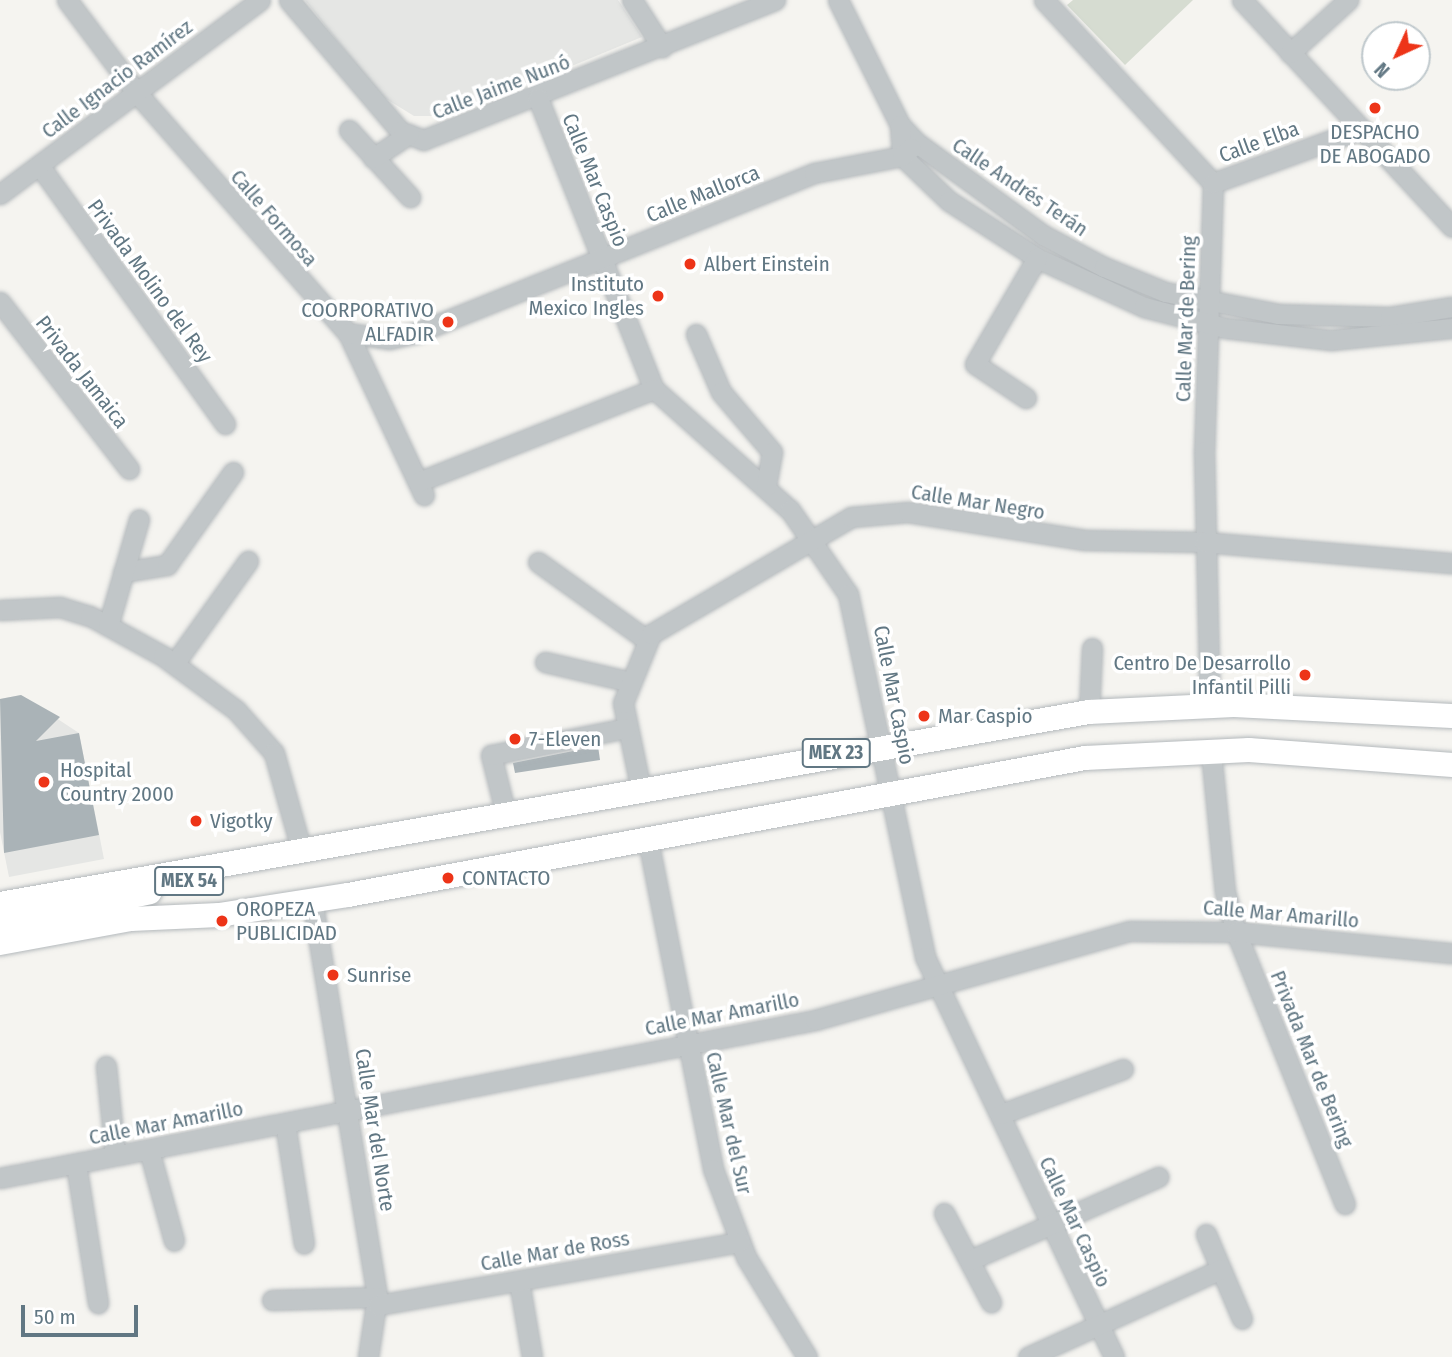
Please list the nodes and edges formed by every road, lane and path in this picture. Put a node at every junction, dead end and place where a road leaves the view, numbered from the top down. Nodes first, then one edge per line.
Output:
1 (67, 0) edge
2 (260, 0) edge
3 (289, 0) edge
4 (632, 0) edge
5 (775, 0) edge
6 (838, 0) edge
7 (1044, 0) edge
8 (1242, 0) edge
9 (1348, 0) edge
10 (662, 47) junction
11 (1290, 53) junction
12 (136, 92) junction
13 (538, 98) junction
14 (900, 125) junction
15 (1361, 129) junction
16 (348, 131) dead end
17 (409, 134) junction
18 (917, 143) junction
19 (902, 156) junction
20 (373, 158) junction
21 (38, 165) junction
22 (1213, 183) junction
23 (0, 194) edge
24 (410, 198) dead end
25 (1452, 227) edge
26 (1037, 258) junction
27 (603, 260) junction
28 (0, 302) edge
29 (1209, 303) junction
30 (1452, 307) edge
31 (1208, 325) junction
32 (1452, 328) edge
33 (348, 333) junction
34 (696, 334) dead end
35 (654, 389) junction
36 (1026, 398) dead end
37 (225, 424) dead end
38 (129, 469) dead end
39 (233, 472) dead end
40 (766, 486) junction
41 (139, 519) dead end
42 (813, 537) junction
43 (1205, 542) junction
44 (248, 561) dead end
45 (538, 562) dead end
46 (1452, 563) edge
47 (123, 572) junction
48 (0, 610) edge
49 (108, 625) junction
50 (647, 640) junction
51 (1092, 648) dead end
52 (545, 662) dead end
53 (174, 664) junction
54 (627, 681) junction
55 (1210, 706) junction
56 (1089, 712) junction
57 (1452, 718) edge
58 (626, 728) junction
59 (882, 744) junction
60 (1211, 752) junction
61 (1452, 765) edge
62 (641, 790) junction
63 (889, 794) junction
64 (506, 815) junction
65 (648, 839) junction
66 (302, 852) junction
67 (259, 860) junction
68 (348, 895) junction
69 (0, 904) edge
70 (124, 909) junction
71 (314, 911) junction
72 (219, 915) joint
73 (0, 924) edge
74 (1236, 932) junction
75 (0, 943) edge
76 (1452, 953) edge
77 (0, 959) edge
78 (938, 987) junction
79 (687, 1043) junction
80 (106, 1066) dead end
81 (1123, 1069) dead end
82 (351, 1112) junction
83 (1001, 1114) junction
84 (285, 1123) junction
85 (149, 1150) junction
86 (115, 1155) junction
87 (76, 1164) junction
88 (1158, 1177) dead end
89 (0, 1178) edge
90 (1345, 1204) dead end
91 (944, 1213) dead end
92 (1050, 1224) junction
93 (1206, 1234) dead end
94 (174, 1241) dead end
95 (740, 1242) junction
96 (304, 1244) dead end
97 (970, 1260) junction
98 (1221, 1269) junction
99 (519, 1281) junction
100 (272, 1300) dead end
101 (377, 1301) junction
102 (991, 1302) dead end
103 (98, 1303) dead end
104 (1242, 1320) dead end
105 (1100, 1327) junction
106 (368, 1357) edge
107 (531, 1357) edge
108 (807, 1357) edge
109 (1028, 1357) edge
110 (1114, 1357) edge

1 - 12 street, Calle Formosa
2 - 12 street, Calle Ignacio Ramírez
3 - 17 street, Calle Jaime Nunó
4 - 10 street
5 - 10 street, Calle Jaime Nunó
6 - 14 street, Calle Andrés Terán
7 - 22 street
8 - 11 street
9 - 11 street
10 - 13 street, Calle Jaime Nunó
11 - 15 street
12 - 21 street, Calle Ignacio Ramírez
12 - 33 street, Calle Formosa
13 - 17 street, Calle Jaime Nunó
13 - 27 street, Calle Mar Caspio
14 - 18 street, Calle Andrés Terán
14 - 19 street, Calle Andrés Terán
15 - 22 street, Calle Elba
15 - 25 street
16 - 20 street
17 - 20 street
18 - 19 street, Calle Mallorca
18 - 29 street, Calle Andrés Terán
19 - 26 street
19 - 27 street, Calle Mallorca
20 - 24 street
21 - 23 street, Calle Ignacio Ramírez
21 - 37 street, Privada Molino del Rey
22 - 29 street, Calle Mar de Bering
26 - 31 street
26 - 36 street
27 - 33 street, Calle Mallorca
27 - 35 street, Calle Mar Caspio
28 - 38 street, Privada Jamaica
29 - 30 street, Calle Andrés Terán
29 - 31 street, Calle Mar de Bering
31 - 32 street
31 - 43 street, Calle Mar de Bering
33 - 35 street, Calle Formosa
34 - 40 street
35 - 40 street, Calle Mar Caspio
39 - 47 street
40 - 42 street, Calle Mar Caspio
41 - 47 street
42 - 43 street, Calle Mar Negro
42 - 50 street, Calle Mar Negro
42 - 59 street, Calle Mar Caspio
43 - 46 street, Calle Mar Negro
43 - 55 street, Calle Mar de Bering
44 - 53 street
45 - 50 street
47 - 49 street
48 - 49 street
49 - 53 street
50 - 54 street, Calle Mar Negro
51 - 56 street
52 - 54 street
53 - 66 street
54 - 58 street, Calle Mar Negro
55 - 56 main road, MEX 23
55 - 57 main road, MEX 23
56 - 59 main road, MEX 23
58 - 62 street, Calle Mar Negro
58 - 64 street
59 - 62 main road, MEX 23
59 - 63 street, Calle Mar Caspio
60 - 61 main road, MEX 23
60 - 63 main road, MEX 23
60 - 74 street
62 - 64 main road, MEX 23
63 - 65 main road, MEX 23
63 - 78 street, Calle Mar Caspio
64 - 66 main road, MEX 23
65 - 68 main road, MEX 23
65 - 79 street, Calle Mar del Sur
66 - 67 main road, MEX 23
67 - 69 main road, MEX 23
67 - 70 main road, MEX 54
68 - 71 main road, MEX 23
68 - 72 main road, MEX 23
70 - 72 main road, MEX 54
70 - 73 main road, MEX 54
70 - 75 main road, MEX 54
71 - 77 main road, MEX 23
71 - 82 street, Calle Mar del Norte
74 - 76 street, Calle Mar Amarillo
74 - 78 street, Calle Mar Amarillo
74 - 90 street, Privada Mar de Bering
78 - 79 street, Calle Mar Amarillo
78 - 83 street, Calle Mar Caspio
79 - 82 street, Calle Mar Amarillo
79 - 95 street, Calle Mar del Sur
80 - 86 street
81 - 83 street
82 - 84 street, Calle Mar Amarillo
82 - 101 street, Calle Mar del Norte
83 - 92 street, Calle Mar Caspio
84 - 85 street, Calle Mar Amarillo
84 - 96 street
85 - 86 street, Calle Mar Amarillo
85 - 94 street
86 - 87 street, Calle Mar Amarillo
87 - 89 street, Calle Mar Amarillo
87 - 103 street
88 - 92 street
91 - 97 street
92 - 97 street
92 - 105 street, Calle Mar Caspio
93 - 98 street
95 - 99 street, Calle Mar de Ross
95 - 108 street, Calle Mar del Sur
97 - 102 street
98 - 104 street
98 - 105 street
99 - 101 street, Calle Mar de Ross
99 - 107 street
100 - 101 street, Calle Mar de Ross
101 - 106 street, Calle Mar del Norte
105 - 109 street
105 - 110 street, Calle Mar Caspio

